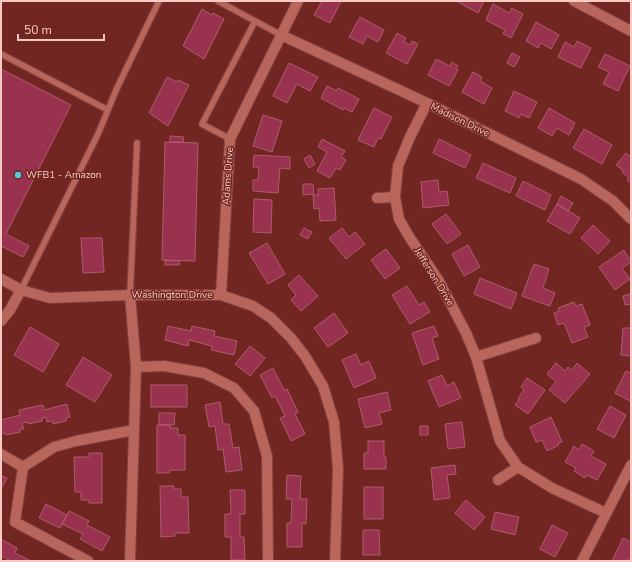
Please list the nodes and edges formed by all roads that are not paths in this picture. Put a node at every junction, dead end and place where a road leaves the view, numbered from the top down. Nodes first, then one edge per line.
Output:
1 (159, 1) edge
2 (218, 1) edge
3 (298, 1) edge
4 (574, 1) edge
5 (255, 21) junction
6 (631, 31) edge
7 (281, 35) junction
8 (1, 54) edge
9 (427, 103) junction
10 (108, 110) junction
11 (230, 139) junction
12 (137, 143) dead end
13 (395, 197) junction
14 (377, 198) dead end
15 (631, 219) edge
16 (1, 279) edge
17 (21, 290) junction
18 (130, 295) junction
19 (221, 295) junction
20 (1, 321) edge
21 (536, 338) dead end
22 (476, 357) junction
23 (136, 367) junction
24 (134, 430) junction
25 (1, 454) edge
26 (631, 465) edge
27 (518, 466) junction
28 (23, 467) junction
29 (498, 480) dead end
30 (606, 513) junction
31 (88, 561) edge
32 (130, 561) edge
33 (268, 561) edge
34 (335, 561) edge
35 (582, 561) edge

1 - 10 lane
2 - 5 lane
3 - 7 street, Adams Drive
4 - 6 street
5 - 7 lane
5 - 11 lane
7 - 9 street, Madison Drive
7 - 11 street, Adams Drive
8 - 10 lane
9 - 13 street, Jefferson Drive
9 - 15 street, Madison Drive
10 - 17 lane
11 - 19 street, Adams Drive
12 - 18 lane
13 - 14 street
13 - 22 street, Jefferson Drive
16 - 17 street, Washington Drive
17 - 18 street, Washington Drive
17 - 20 street
18 - 19 street, Washington Drive
18 - 23 street
19 - 34 street, Washington Drive
21 - 22 street
22 - 27 street, Jefferson Drive
23 - 24 street
23 - 33 street
24 - 28 street
24 - 32 street
25 - 28 street
26 - 30 street
27 - 29 street
27 - 30 street, Jefferson Drive
28 - 31 street
30 - 35 street

